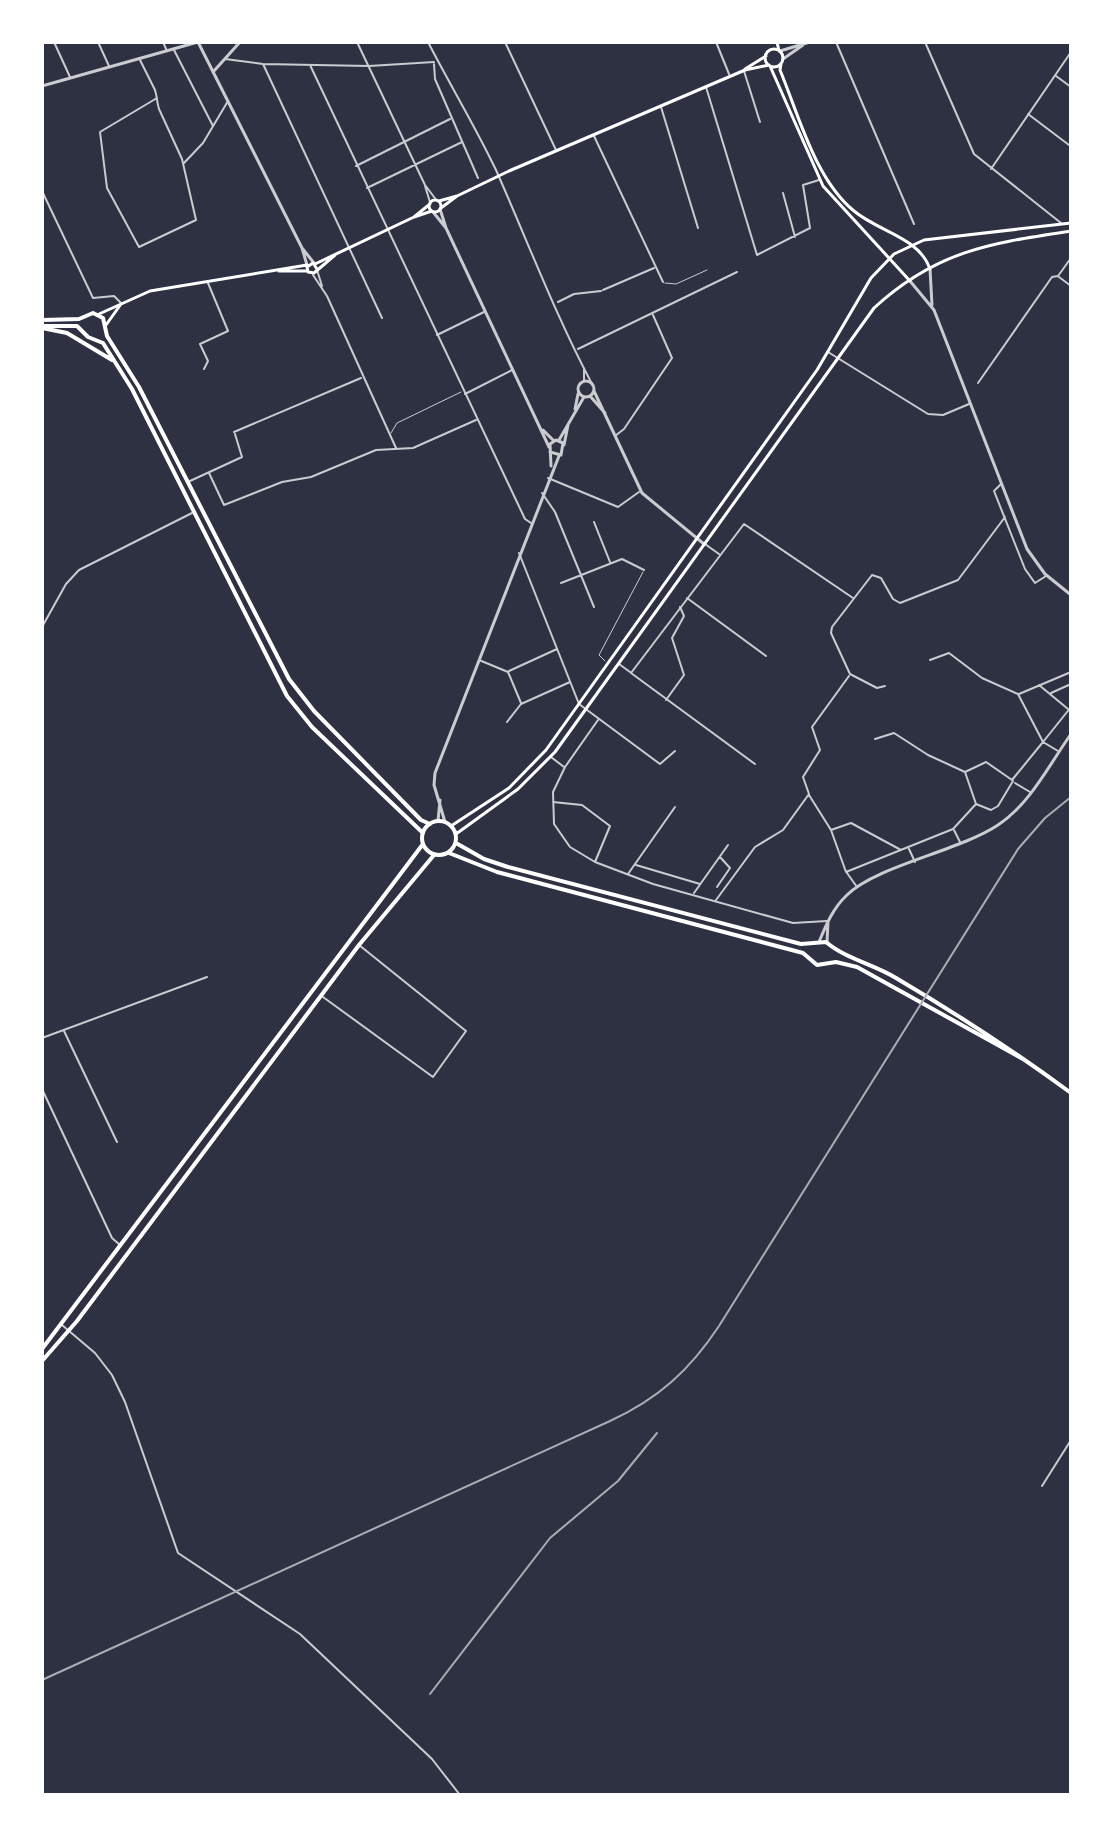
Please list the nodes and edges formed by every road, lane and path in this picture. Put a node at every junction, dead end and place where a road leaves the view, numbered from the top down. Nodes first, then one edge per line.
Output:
1 (54, 42) edge
2 (98, 42) edge
3 (163, 42) edge
4 (198, 42) edge
5 (240, 42) edge
6 (357, 42) edge
7 (428, 42) edge
8 (505, 42) edge
9 (716, 42) edge
10 (774, 42) edge
11 (810, 42) edge
12 (836, 42) edge
13 (925, 42) edge
14 (803, 45) junction
15 (174, 49) junction
16 (771, 50) junction
17 (167, 51) junction
18 (780, 51) junction
19 (1071, 52) edge
20 (766, 56) junction
21 (139, 58) junction
22 (206, 58) junction
23 (224, 59) junction
24 (783, 59) junction
25 (434, 62) junction
26 (263, 64) junction
27 (781, 64) junction
28 (310, 65) junction
29 (769, 65) junction
30 (369, 66) junction
31 (109, 67) junction
32 (744, 70) junction
33 (213, 72) junction
34 (1056, 75) junction
35 (730, 76) junction
36 (70, 78) junction
37 (42, 86) edge
38 (706, 87) junction
39 (1071, 87) edge
40 (157, 98) junction
41 (228, 101) junction
42 (660, 106) junction
43 (1027, 113) junction
44 (452, 119) junction
45 (760, 122) dead end
46 (213, 126) junction
47 (594, 135) junction
48 (405, 142) junction
49 (462, 142) junction
50 (1069, 145) dead end
51 (556, 150) junction
52 (183, 163) junction
53 (416, 165) junction
54 (356, 166) junction
55 (990, 170) junction
56 (498, 176) junction
57 (478, 178) dead end
58 (820, 179) junction
59 (425, 185) junction
60 (366, 188) junction
61 (42, 191) edge
62 (783, 193) dead end
63 (457, 196) junction
64 (438, 201) junction
65 (430, 204) junction
66 (441, 209) junction
67 (433, 212) junction
68 (414, 217) junction
69 (1071, 223) edge
70 (914, 224) dead end
71 (1061, 224) junction
72 (446, 228) junction
73 (698, 228) dead end
74 (387, 230) junction
75 (1070, 232) edge
76 (795, 237) junction
77 (911, 244) junction
78 (350, 247) junction
79 (302, 250) junction
80 (335, 255) junction
81 (889, 258) junction
82 (1071, 258) edge
83 (315, 263) junction
84 (307, 265) junction
85 (291, 268) junction
86 (655, 268) junction
87 (930, 269) junction
88 (317, 270) junction
89 (707, 270) dead end
90 (279, 271) junction
91 (737, 272) dead end
92 (310, 273) junction
93 (1058, 276) junction
94 (910, 281) junction
95 (208, 282) junction
96 (663, 282) joint
97 (1071, 286) edge
98 (322, 287) junction
99 (555, 303) junction
100 (121, 304) junction
101 (932, 305) junction
102 (485, 312) junction
103 (99, 314) junction
104 (652, 314) junction
105 (83, 317) junction
106 (382, 318) dead end
107 (42, 320) edge
108 (106, 325) junction
109 (42, 327) edge
110 (83, 330) junction
111 (106, 333) junction
112 (437, 335) junction
113 (95, 340) junction
114 (577, 349) junction
115 (828, 352) junction
116 (837, 357) junction
117 (114, 361) junction
118 (584, 367) junction
119 (204, 369) dead end
120 (513, 370) junction
121 (361, 377) junction
122 (584, 381) junction
123 (591, 382) junction
124 (978, 383) dead end
125 (579, 391) junction
126 (594, 391) junction
127 (464, 392) junction
128 (587, 396) junction
129 (971, 404) junction
130 (575, 409) junction
131 (605, 413) junction
132 (477, 419) junction
133 (568, 425) junction
134 (540, 428) junction
135 (391, 433) junction
136 (615, 436) junction
137 (556, 440) junction
138 (564, 445) junction
139 (397, 449) junction
140 (549, 450) junction
141 (559, 456) junction
142 (552, 467) junction
143 (209, 473) junction
144 (548, 478) junction
145 (188, 482) junction
146 (1001, 484) junction
147 (641, 491) junction
148 (542, 493) junction
149 (201, 509) junction
150 (193, 513) junction
151 (1005, 517) junction
152 (594, 522) dead end
153 (531, 523) junction
154 (699, 537) junction
155 (704, 544) junction
156 (519, 553) junction
157 (720, 555) junction
158 (611, 563) junction
159 (644, 570) joint
160 (580, 575) junction
161 (1047, 576) junction
162 (561, 583) dead end
163 (1071, 595) edge
164 (686, 597) junction
165 (853, 598) junction
166 (679, 606) junction
167 (594, 607) dead end
168 (42, 627) edge
169 (558, 649) junction
170 (766, 656) dead end
171 (478, 660) junction
172 (930, 660) dead end
173 (279, 661) junction
174 (608, 663) junction
175 (618, 663) junction
176 (270, 665) junction
177 (508, 672) junction
178 (1071, 672) edge
179 (631, 673) junction
180 (850, 674) junction
181 (571, 682) junction
182 (1071, 684) edge
183 (1039, 685) junction
184 (885, 686) dead end
185 (1018, 694) junction
186 (1050, 694) junction
187 (666, 700) junction
188 (521, 704) junction
189 (579, 704) junction
190 (1070, 708) edge
191 (585, 711) junction
192 (598, 720) junction
193 (507, 722) dead end
194 (1071, 734) edge
195 (875, 739) dead end
196 (1043, 742) junction
197 (675, 751) dead end
198 (1059, 752) junction
199 (551, 757) junction
200 (755, 764) dead end
201 (565, 767) junction
202 (965, 772) junction
203 (1013, 781) junction
204 (1030, 792) junction
205 (809, 794) junction
206 (440, 800) junction
207 (552, 802) junction
208 (976, 804) junction
209 (675, 807) dead end
210 (438, 821) junction
211 (445, 822) junction
212 (430, 824) junction
213 (451, 826) junction
214 (953, 829) junction
215 (831, 830) junction
216 (423, 833) junction
217 (456, 834) junction
218 (456, 843) junction
219 (961, 843) junction
220 (423, 844) junction
221 (728, 845) dead end
222 (908, 848) junction
223 (902, 850) junction
224 (449, 853) junction
225 (434, 855) junction
226 (719, 856) junction
227 (595, 862) junction
228 (915, 862) junction
229 (635, 864) junction
230 (846, 872) junction
231 (627, 875) junction
232 (700, 884) junction
233 (717, 887) dead end
234 (857, 887) junction
235 (692, 895) junction
236 (716, 901) junction
237 (828, 922) junction
238 (816, 943) junction
239 (828, 944) junction
240 (359, 945) junction
241 (833, 950) junction
242 (809, 958) junction
243 (828, 963) junction
244 (207, 977) dead end
245 (322, 996) junction
246 (64, 1029) junction
247 (42, 1038) edge
248 (1035, 1066) junction
249 (42, 1089) edge
250 (1071, 1093) edge
251 (117, 1142) dead end
252 (194, 1148) junction
253 (203, 1154) junction
254 (120, 1246) junction
255 (59, 1326) junction
256 (68, 1333) junction
257 (42, 1349) edge
258 (42, 1361) edge
259 (1071, 1440) edge
260 (1042, 1486) dead end
261 (460, 1795) edge

1 - 36 street
2 - 31 street
3 - 17 street
4 - 15 street
4 - 22 street
5 - 23 street
6 - 30 street
7 - 25 street
8 - 51 street
9 - 35 street
10 - 16 main road
10 - 18 main road
11 - 14 street
12 - 70 street
13 - 55 street
14 - 18 street
14 - 24 street
15 - 17 street
15 - 46 street
16 - 18 main road
16 - 20 main road
17 - 21 street
18 - 24 main road
19 - 34 street
20 - 29 main road
20 - 32 main road
21 - 31 street
21 - 40 street
22 - 23 street
22 - 33 street
23 - 26 street
23 - 33 street
24 - 27 main road
25 - 30 street
25 - 44 street
25 - 56 street
26 - 28 street
26 - 78 street
27 - 29 main road
27 - 77 main road
28 - 30 street
28 - 54 street
29 - 32 main road
29 - 58 main road
30 - 48 street
31 - 36 street
32 - 35 main road
32 - 45 street
33 - 41 street
34 - 39 street
34 - 43 street
35 - 38 main road
36 - 37 street
38 - 42 main road
38 - 76 street
40 - 52 street
40 - 52 street
41 - 46 street
41 - 79 street
42 - 47 main road
42 - 73 street
43 - 50 street
43 - 55 street
44 - 48 street
44 - 49 street
46 - 52 street
47 - 51 main road
47 - 86 street
48 - 53 street
48 - 54 street
49 - 53 street
49 - 57 street
51 - 56 main road
53 - 59 street
53 - 60 street
54 - 60 street
55 - 71 street
56 - 63 main road
56 - 99 street
58 - 76 street
58 - 81 main road
59 - 64 street
59 - 65 street
60 - 74 street
61 - 100 street
62 - 76 street
63 - 64 main road
63 - 66 main road
64 - 65 main road
64 - 66 main road
65 - 67 main road
65 - 68 main road
66 - 67 main road
66 - 72 street
67 - 68 main road
67 - 72 street
68 - 74 main road
69 - 71 main road
71 - 77 main road
72 - 102 street
74 - 78 main road
74 - 112 street
75 - 87 main road
77 - 81 main road
77 - 87 main road
78 - 80 main road
78 - 106 street
79 - 83 street
79 - 84 street
79 - 85 street
80 - 83 main road
80 - 88 main road
81 - 94 main road
81 - 115 main road
82 - 93 street
83 - 84 main road
83 - 88 main road
84 - 85 main road
84 - 92 main road
85 - 90 main road
86 - 96 street
86 - 99 street
87 - 94 main road
87 - 101 street
88 - 92 main road
88 - 98 street
89 - 96 lane
90 - 92 main road
90 - 95 main road
91 - 104 street
92 - 98 street
93 - 97 street
93 - 124 street
94 - 101 street
94 - 116 main road
95 - 100 main road
95 - 119 street
98 - 121 street
99 - 114 street
100 - 103 main road
100 - 108 main road
101 - 129 street
102 - 112 street
102 - 120 street
103 - 105 main road
103 - 108 main road
104 - 114 street
104 - 136 street
105 - 107 main road
105 - 110 main road
108 - 111 main road
109 - 110 main road
109 - 117 main road
110 - 113 main road
111 - 113 main road
111 - 145 main road
112 - 127 street
113 - 117 main road
114 - 118 street
115 - 116 street
115 - 154 main road
116 - 129 street
116 - 155 main road
117 - 150 main road
118 - 122 street
118 - 123 street
120 - 127 street
120 - 134 street
121 - 135 street
121 - 143 street
122 - 123 street
122 - 125 street
123 - 126 street
125 - 128 street
125 - 130 street
126 - 128 street
126 - 131 street
127 - 132 street
127 - 135 lane
128 - 130 street
128 - 131 street
129 - 146 street
130 - 133 street
131 - 136 street
132 - 139 street
132 - 153 street
133 - 137 street
133 - 138 street
134 - 137 street
134 - 140 street
135 - 139 street
136 - 147 street
137 - 138 street
137 - 140 street
138 - 141 street
139 - 143 street
140 - 141 street
140 - 142 street
141 - 142 street
142 - 144 street
143 - 145 street
144 - 147 street
144 - 148 street
145 - 149 main road
146 - 151 street
146 - 161 street
147 - 154 street
148 - 153 street
148 - 160 street
149 - 150 main road
149 - 173 main road
150 - 168 street
150 - 176 main road
151 - 161 street
151 - 165 street
152 - 158 street
153 - 156 street
154 - 155 street
154 - 174 main road
155 - 157 street
155 - 175 main road
156 - 169 street
156 - 171 street
157 - 164 street
157 - 165 street
158 - 159 street
158 - 160 street
159 - 174 lane
160 - 162 street
160 - 167 street
161 - 163 street
164 - 166 street
164 - 170 street
165 - 180 street
166 - 179 street
166 - 187 street
169 - 177 street
169 - 181 street
171 - 177 street
171 - 206 street
172 - 185 street
173 - 176 main road
173 - 212 main road
174 - 189 main road
175 - 179 street
175 - 191 main road
176 - 216 main road
177 - 188 street
178 - 183 street
179 - 187 street
180 - 184 street
180 - 205 street
181 - 188 street
181 - 189 street
182 - 186 street
183 - 185 street
183 - 186 street
185 - 196 street
186 - 190 street
187 - 200 street
188 - 193 street
189 - 191 street
189 - 213 main road
190 - 196 street
191 - 192 street
191 - 199 main road
192 - 197 street
192 - 201 street
194 - 198 street
195 - 202 street
196 - 198 street
196 - 203 street
198 - 204 street
199 - 201 street
199 - 217 main road
201 - 207 street
202 - 203 street
202 - 208 street
203 - 204 street
203 - 208 street
204 - 219 street
205 - 215 street
205 - 236 street
206 - 210 street
206 - 211 street
207 - 227 street
207 - 227 street
208 - 214 street
209 - 229 street
210 - 211 main road
210 - 212 main road
211 - 213 main road
212 - 216 main road
213 - 217 main road
214 - 219 street
214 - 222 street
215 - 223 street
215 - 230 street
216 - 220 main road
217 - 218 main road
218 - 224 main road
218 - 238 main road
219 - 228 street
220 - 225 main road
220 - 252 main road
221 - 226 street
222 - 223 street
222 - 228 street
223 - 230 street
224 - 225 main road
224 - 242 main road
225 - 240 main road
226 - 232 street
226 - 233 street
227 - 231 street
228 - 234 street
229 - 231 street
229 - 232 street
230 - 234 street
231 - 235 street
232 - 235 street
234 - 237 street
235 - 236 street
236 - 237 street
237 - 238 street
237 - 239 street
238 - 239 main road
238 - 242 main road
239 - 241 main road
240 - 245 main road
240 - 245 street
241 - 243 main road
241 - 248 main road
242 - 243 main road
243 - 248 main road
244 - 246 street
245 - 253 main road
246 - 247 street
246 - 251 street
248 - 250 main road
249 - 254 street
252 - 253 main road
252 - 254 main road
253 - 256 main road
254 - 255 main road
255 - 256 street
255 - 257 main road
256 - 258 main road
256 - 261 street
259 - 260 street

